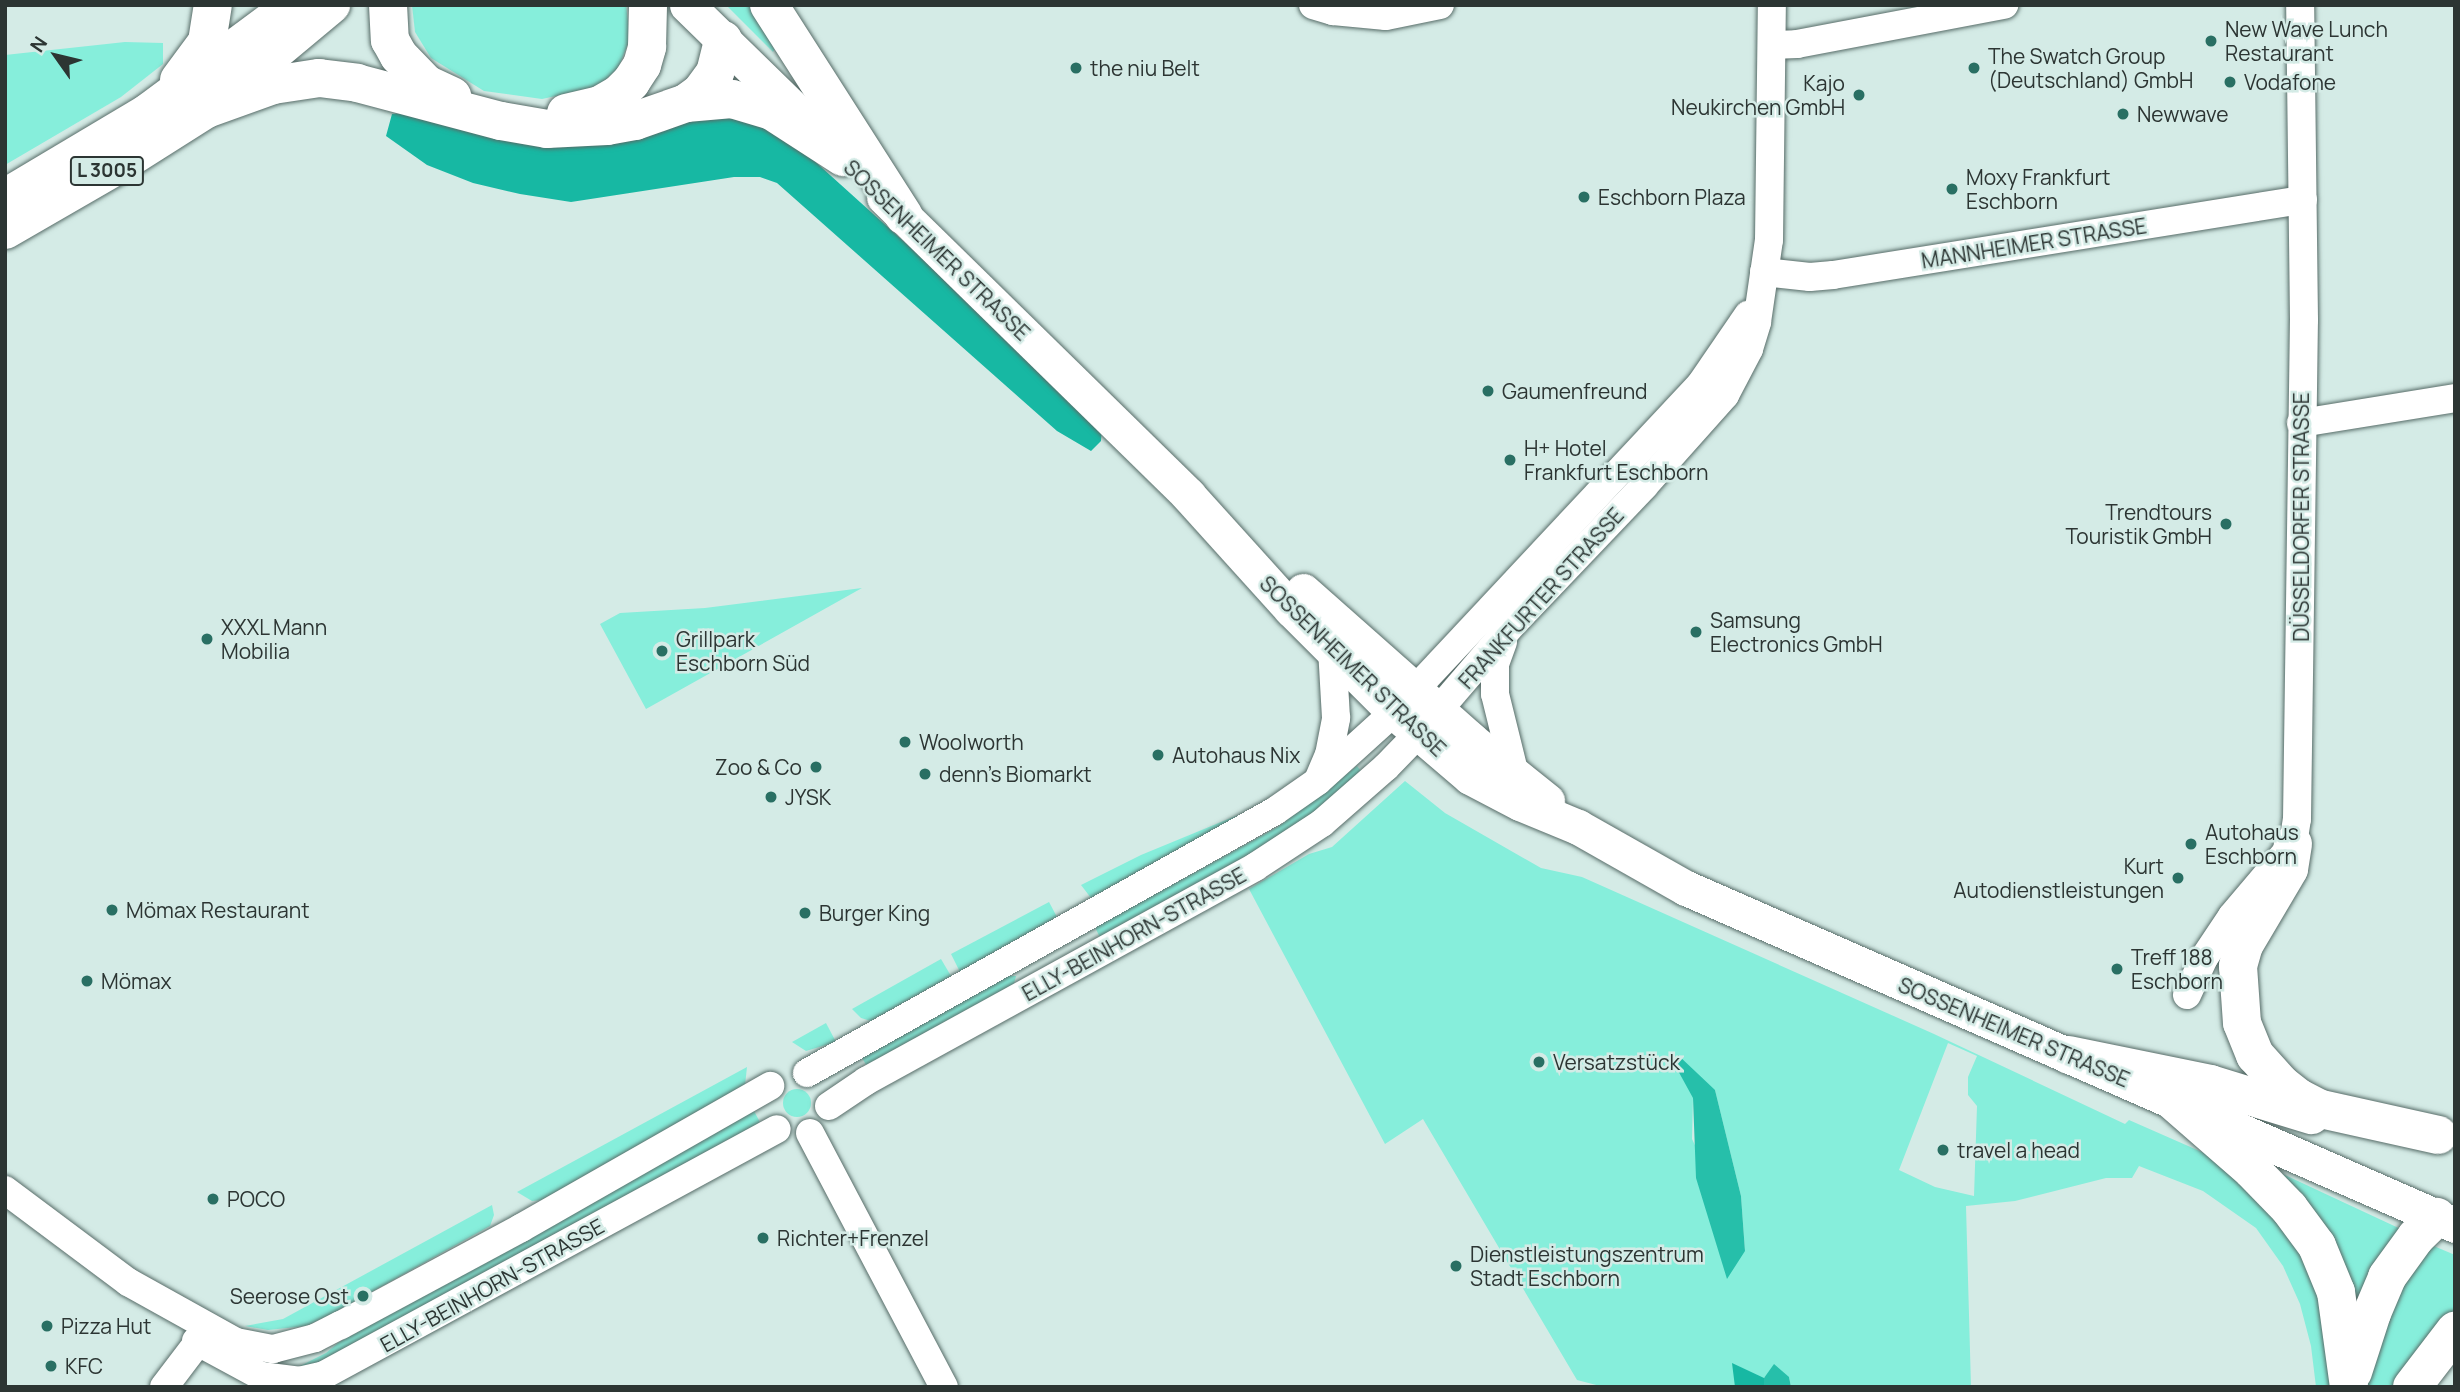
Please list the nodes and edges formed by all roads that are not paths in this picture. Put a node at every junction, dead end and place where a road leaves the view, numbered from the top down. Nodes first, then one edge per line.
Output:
1 (213, 5) edge
2 (292, 5) edge
3 (331, 5) edge
4 (388, 5) edge
5 (648, 5) edge
6 (687, 5) edge
7 (769, 5) edge
8 (1313, 5) edge
9 (1440, 5) edge
10 (1772, 5) edge
11 (2004, 5) edge
12 (2300, 5) edge
13 (723, 40) junction
14 (1772, 45) junction
15 (686, 103) junction
16 (205, 108) junction
17 (149, 112) junction
18 (843, 157) junction
19 (5, 198) edge
20 (2303, 201) junction
21 (904, 216) junction
22 (5, 230) edge
23 (1763, 278) junction
24 (2455, 398) edge
25 (2301, 423) junction
26 (1188, 495) junction
27 (1507, 630) junction
28 (1332, 649) junction
29 (1417, 712) junction
30 (1515, 775) junction
31 (1318, 781) junction
32 (1578, 827) junction
33 (2293, 844) junction
34 (1075, 924) junction
35 (1052, 981) junction
36 (2186, 995) dead end
37 (2069, 1055) junction
38 (807, 1073) junction
39 (770, 1086) junction
40 (2174, 1101) junction
41 (829, 1105) junction
42 (777, 1129) junction
43 (810, 1133) junction
44 (2447, 1134) edge
45 (5, 1191) edge
46 (2446, 1221) edge
47 (2455, 1331) edge
48 (203, 1336) junction
49 (2349, 1386) edge
50 (164, 1387) edge
51 (944, 1387) edge
52 (2412, 1387) edge

1 - 17 highway
2 - 17 highway, L 3005
3 - 16 highway, L 3005
4 - 5 highway
6 - 13 main road, SOSSENHEIMER STRASSE
7 - 21 highway
8 - 9 street
10 - 14 street, FRANKFURTER STRASSE
11 - 14 street
12 - 20 street, DÜSSELDORFER STRASSE
13 - 15 highway
13 - 18 main road, SOSSENHEIMER STRASSE
14 - 23 street, FRANKFURTER STRASSE
15 - 16 highway
15 - 18 highway
16 - 22 highway, L 3005
17 - 19 highway, L 3005
18 - 21 main road, SOSSENHEIMER STRASSE
20 - 23 street, MANNHEIMER STRASSE
20 - 25 street, DÜSSELDORFER STRASSE
21 - 26 main road, SOSSENHEIMER STRASSE
23 - 27 street, FRANKFURTER STRASSE
23 - 29 street, FRANKFURTER STRASSE
24 - 25 street
25 - 33 street, DÜSSELDORFER STRASSE
26 - 28 main road, SOSSENHEIMER STRASSE
26 - 29 main road, SOSSENHEIMER STRASSE
27 - 29 street, FRANKFURTER STRASSE
27 - 30 street
28 - 29 main road, SOSSENHEIMER STRASSE
28 - 31 street
29 - 30 main road, SOSSENHEIMER STRASSE
29 - 31 street, ELLY-BEINHORN-STRASSE
29 - 32 main road, SOSSENHEIMER STRASSE
29 - 35 street, ELLY-BEINHORN-STRASSE
30 - 32 main road, SOSSENHEIMER STRASSE
31 - 34 street, ELLY-BEINHORN-STRASSE
32 - 37 main road, SOSSENHEIMER STRASSE
33 - 36 street
33 - 44 highway
34 - 35 street
34 - 38 street, ELLY-BEINHORN-STRASSE
35 - 41 street, ELLY-BEINHORN-STRASSE
37 - 40 main road, SOSSENHEIMER STRASSE
37 - 44 highway
38 - 39 street, ELLY-BEINHORN-STRASSE
38 - 41 street
39 - 42 street
39 - 48 street, ELLY-BEINHORN-STRASSE
40 - 46 main road, SOSSENHEIMER STRASSE
40 - 49 highway
41 - 43 street, ELLY-BEINHORN-STRASSE
42 - 43 street
42 - 48 street, ELLY-BEINHORN-STRASSE
43 - 51 street
45 - 48 street, ELLY-BEINHORN-STRASSE
46 - 49 highway
47 - 52 highway
48 - 50 street

